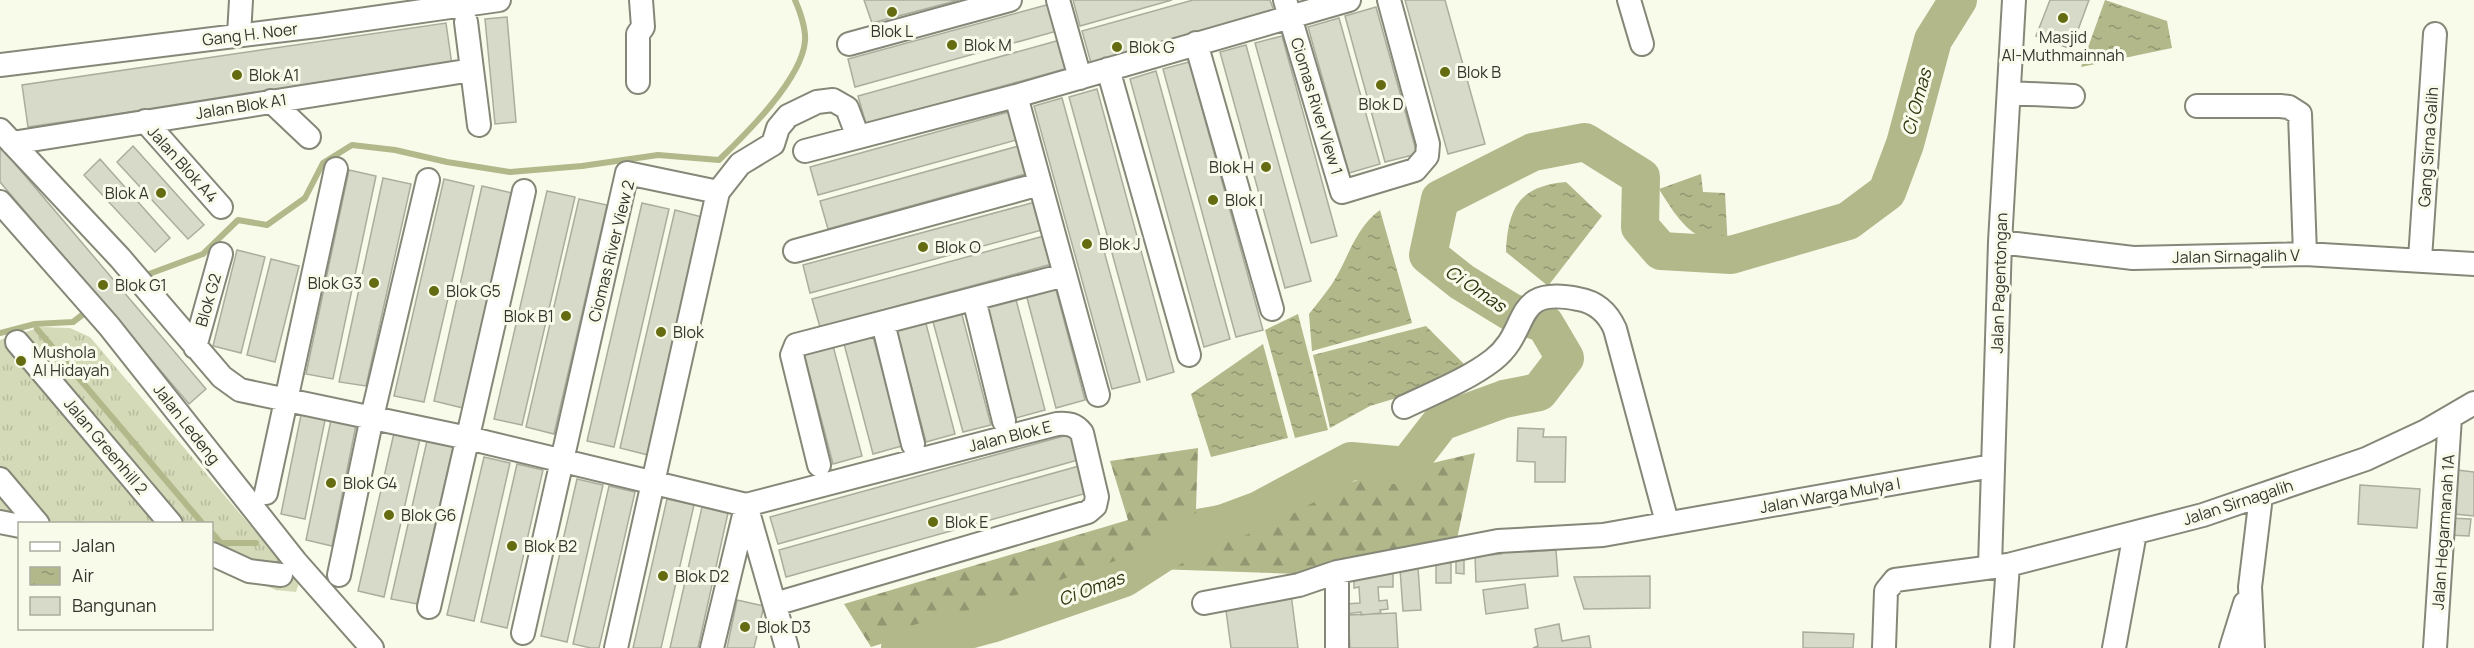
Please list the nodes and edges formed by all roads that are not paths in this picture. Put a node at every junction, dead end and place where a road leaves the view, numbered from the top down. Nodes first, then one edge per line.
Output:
1 (241, 0) edge
2 (499, 0) edge
3 (641, 0) edge
4 (1010, 0) edge
5 (1058, 0) edge
6 (1349, 0) edge
7 (1389, 0) edge
8 (1629, 0) edge
9 (2014, 0) edge
10 (1287, 8) edge
11 (466, 22) dead end
12 (2435, 34) dead end
13 (239, 35) junction
14 (1196, 43) junction
15 (849, 44) dead end
16 (1642, 44) dead end
17 (0, 65) edge
18 (1108, 69) junction
19 (472, 70) junction
20 (1080, 78) junction
21 (638, 82) dead end
22 (2009, 93) junction
23 (1016, 96) junction
24 (2073, 96) dead end
25 (271, 101) junction
26 (2197, 106) dead end
27 (145, 121) junction
28 (478, 125) dead end
29 (309, 136) dead end
30 (6, 137) edge
31 (858, 137) junction
32 (805, 151) dead end
33 (336, 169) dead end
34 (428, 180) dead end
35 (1040, 184) junction
36 (524, 191) dead end
37 (718, 192) junction
38 (0, 202) edge
39 (221, 207) dead end
40 (2000, 242) junction
41 (795, 251) dead end
42 (221, 254) dead end
43 (2304, 254) junction
44 (2420, 260) junction
45 (2474, 264) edge
46 (1065, 275) junction
47 (974, 299) junction
48 (1272, 309) dead end
49 (883, 322) junction
50 (17, 342) dead end
51 (195, 346) junction
52 (1189, 355) dead end
53 (1098, 394) dead end
54 (286, 399) junction
55 (2474, 403) edge
56 (1404, 407) dead end
57 (372, 417) junction
58 (2450, 417) junction
59 (1004, 420) dead end
60 (468, 438) junction
61 (913, 444) dead end
62 (561, 459) junction
63 (819, 465) dead end
64 (1992, 466) junction
65 (0, 479) edge
66 (654, 482) junction
67 (266, 493) dead end
68 (2261, 496) junction
69 (746, 505) junction
70 (0, 522) edge
71 (36, 522) edge
72 (169, 522) edge
73 (1667, 522) junction
74 (18, 526) edge
75 (2135, 533) junction
76 (215, 556) edge
77 (1999, 566) junction
78 (1338, 572) junction
79 (281, 575) dead end
80 (339, 575) dead end
81 (2250, 587) junction
82 (1204, 603) dead end
83 (775, 604) junction
84 (429, 607) dead end
85 (523, 633) dead end
86 (372, 648) edge
87 (616, 648) edge
88 (712, 648) edge
89 (787, 648) edge
90 (1337, 648) edge
91 (1884, 648) edge
92 (2002, 648) edge
93 (2114, 648) edge
94 (2231, 648) edge
95 (2253, 648) edge
96 (2435, 648) edge

1 - 13 street
2 - 13 street, Gang H. Noer
3 - 21 street
4 - 15 street
5 - 20 street
6 - 10 street, Ciomas River View 1
7 - 10 street, Ciomas River View 1
8 - 16 street
9 - 22 street, Jalan Pagentongan
10 - 14 street, Ciomas River View 1
11 - 19 street
12 - 44 street, Gang Sirna Galih
13 - 17 street, Gang H. Noer
14 - 18 street, Ciomas River View 1
14 - 48 street
18 - 20 street, Ciomas River View 1
18 - 52 street
19 - 25 street, Jalan Blok A1
19 - 28 street
20 - 23 street, Ciomas River View 1
22 - 24 street
22 - 40 street, Jalan Pagentongan
23 - 31 street, Ciomas River View 1
23 - 35 street
25 - 27 street, Jalan Blok A1
25 - 29 street
26 - 43 street
27 - 30 street, Jalan Blok A1
27 - 39 street, Jalan Blok A4
30 - 51 street
31 - 32 street, Ciomas River View 1
31 - 37 street
33 - 54 street
34 - 57 street
35 - 41 street
35 - 46 street
36 - 60 street
37 - 62 street, Ciomas River View 2
37 - 66 street
38 - 86 street, Jalan Ledeng
40 - 43 street, Jalan Sirnagalih V
40 - 64 street, Jalan Pagentongan
42 - 51 street, Blok G2
43 - 44 street, Jalan Sirnagalih V
44 - 45 street, Jalan Sirnagalih V
46 - 47 street
46 - 53 street
47 - 49 street
47 - 59 street
49 - 61 street
49 - 63 street
50 - 72 street, Jalan Greenhill 2
51 - 54 street
54 - 57 street
54 - 67 street
55 - 58 street, Jalan Sirnagalih
56 - 73 street
57 - 60 street
57 - 80 street
58 - 68 street, Jalan Sirnagalih
58 - 96 street, Jalan Hegarmanah 1A
60 - 62 street
60 - 84 street
62 - 66 street
62 - 85 street, Ciomas River View 2
64 - 73 street, Jalan Warga Mulya I
64 - 77 street, Jalan Pagentongan
65 - 71 street
66 - 69 street
66 - 87 street
68 - 75 street, Jalan Sirnagalih
68 - 81 street
69 - 83 street
69 - 83 street, Jalan Blok E
69 - 88 street
70 - 74 street
73 - 78 street, Jalan Warga Mulya I
75 - 77 street, Jalan Sirnagalih
75 - 93 street
76 - 79 street
77 - 91 street, Jalan Sirnagalih
77 - 92 street, Jalan Pagentongan
78 - 82 street, Jalan Warga Mulya I
78 - 90 street
81 - 94 street
81 - 95 street
83 - 89 street

